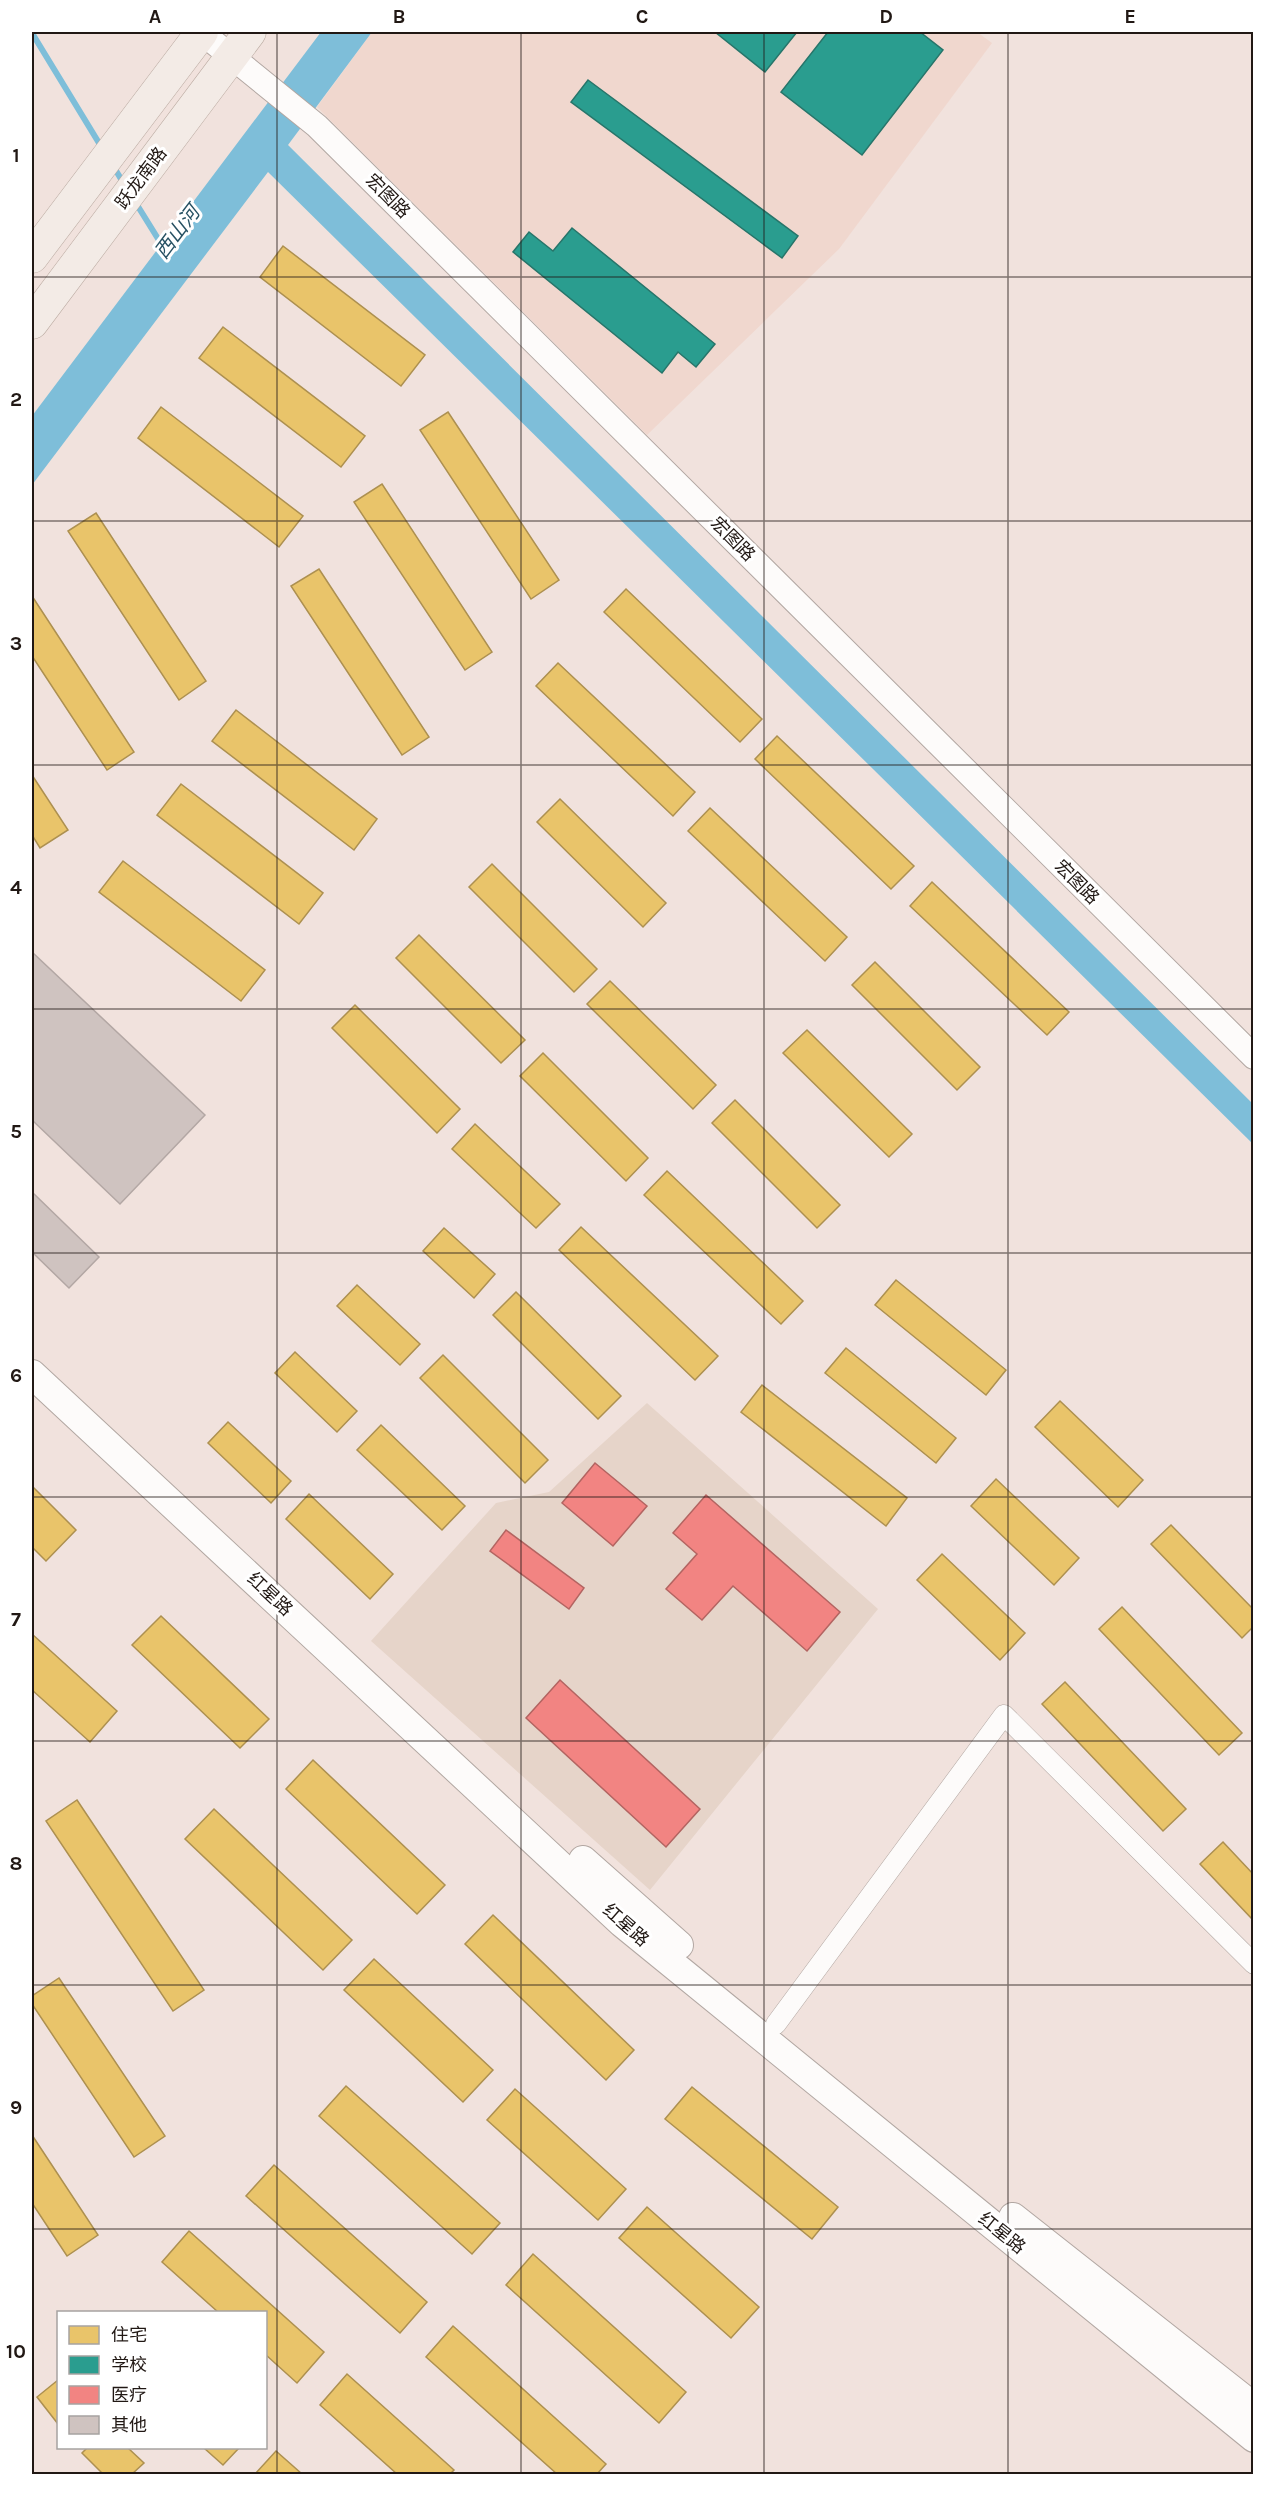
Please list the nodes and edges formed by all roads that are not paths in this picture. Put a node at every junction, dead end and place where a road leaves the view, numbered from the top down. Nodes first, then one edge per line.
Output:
1 (201, 32) edge
2 (250, 32) edge
3 (232, 56) junction
4 (32, 256) edge
5 (32, 323) edge
6 (1254, 1057) edge
7 (32, 1351) edge
8 (32, 1374) edge
9 (1254, 1964) edge
10 (776, 2024) junction
11 (1254, 2407) edge
12 (1254, 2438) edge

1 - 3 street, 宏图路
1 - 4 main road
2 - 3 main road, 跃龙南路
3 - 5 main road, 跃龙南路
3 - 6 street, 宏图路
7 - 10 main road, 红星路
8 - 12 main road, 红星路
9 - 10 street
10 - 11 main road, 红星路

